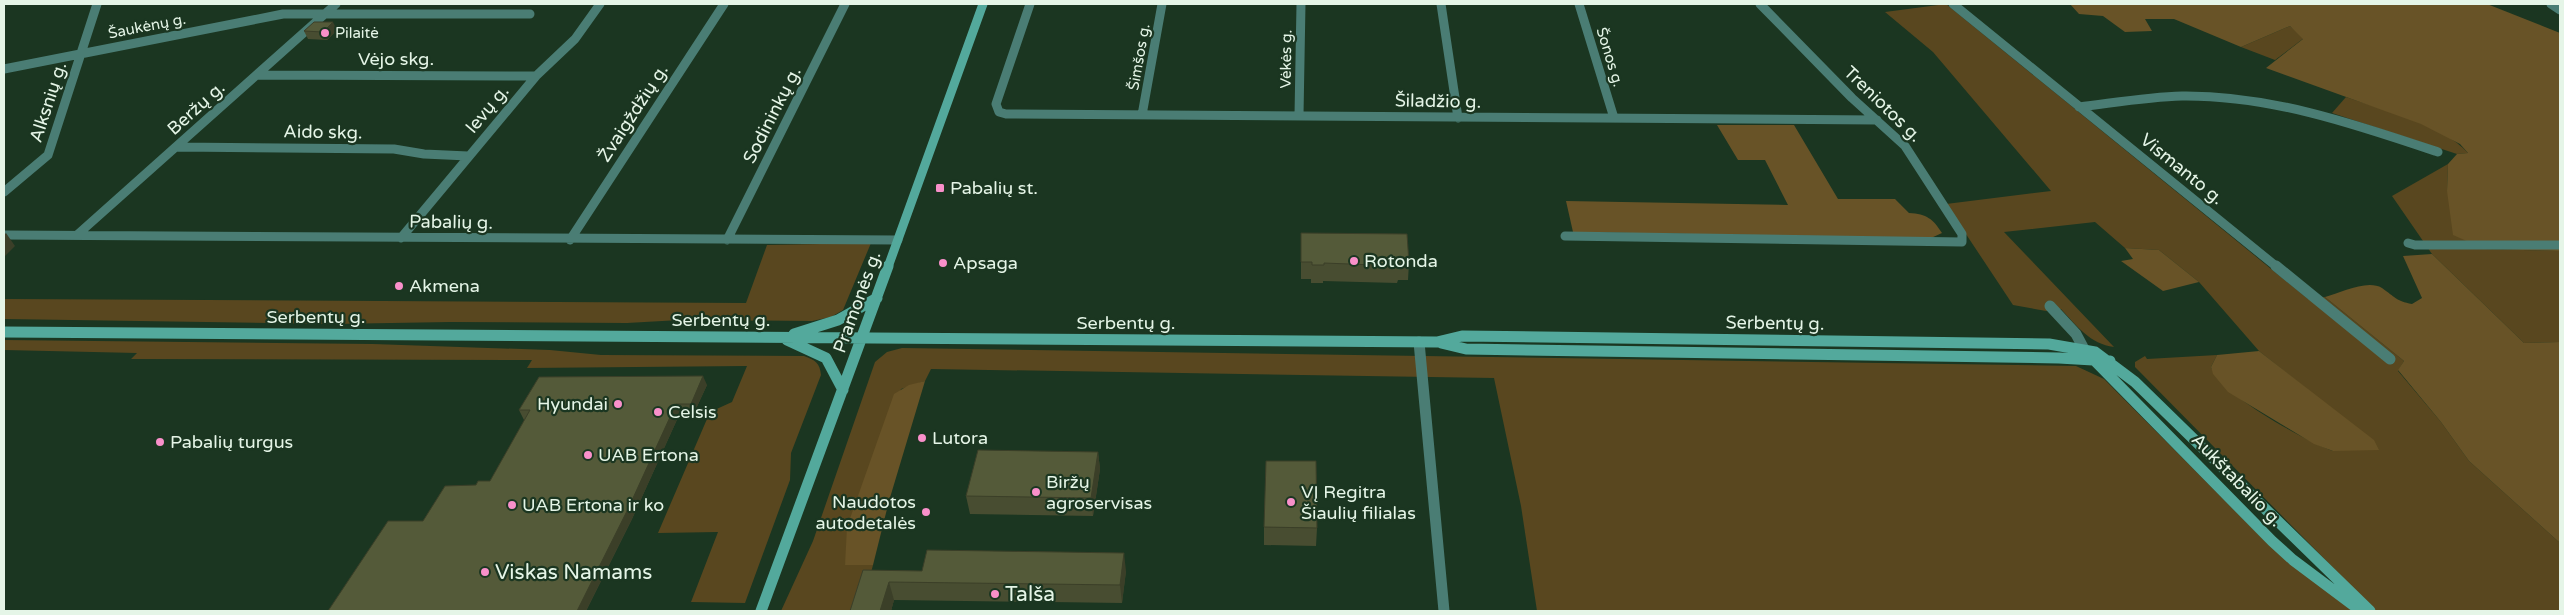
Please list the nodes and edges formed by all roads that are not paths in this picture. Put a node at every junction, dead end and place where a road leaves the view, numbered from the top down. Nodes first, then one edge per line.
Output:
1 (97, 4) edge
2 (336, 4) edge
3 (600, 4) edge
4 (724, 4) edge
5 (845, 4) edge
6 (983, 4) edge
7 (1030, 4) edge
8 (1162, 4) edge
9 (1301, 4) edge
10 (1440, 4) edge
11 (1579, 4) edge
12 (1760, 4) edge
13 (1953, 4) edge
14 (2551, 4) edge
15 (2560, 10) edge
16 (326, 13) junction
17 (530, 14) dead end
18 (80, 53) junction
19 (4, 69) edge
20 (256, 75) junction
21 (536, 76) junction
22 (2079, 107) junction
23 (1142, 115) junction
24 (1299, 115) junction
25 (1458, 118) junction
26 (1614, 118) junction
27 (1877, 120) junction
28 (177, 147) junction
29 (2438, 152) dead end
30 (468, 156) junction
31 (4, 192) edge
32 (4, 235) edge
33 (77, 235) junction
34 (1565, 236) dead end
35 (401, 238) junction
36 (570, 240) junction
37 (727, 240) junction
38 (898, 240) junction
39 (2408, 243) dead end
40 (2560, 245) edge
41 (877, 298) junction
42 (2050, 306) dead end
43 (4, 332) edge
44 (781, 338) junction
45 (862, 338) junction
46 (1419, 342) junction
47 (1437, 342) junction
48 (2084, 349) junction
49 (2390, 359) dead end
50 (2097, 362) junction
51 (2110, 362) junction
52 (843, 390) junction
53 (761, 611) edge
54 (1444, 611) edge
55 (2361, 611) edge
56 (2370, 611) edge

1 - 18 street, Alksnių g.
2 - 16 street, Beržų g.
3 - 21 street, Ievų g.
4 - 36 street, Žvaigždžių g.
5 - 37 street, Sodininkų g.
6 - 38 main road, Pramonės g.
7 - 23 street, Šiladžio g.
8 - 23 street, Šimšos g.
9 - 24 street, Vėkės g.
10 - 25 street
11 - 26 street, Šonos g.
12 - 27 street, Treniotos g.
13 - 22 street, Vismanto g.
14 - 15 street
16 - 17 street, Šaukėnų g.
16 - 18 street, Šaukėnų g.
16 - 20 street, Beržų g.
18 - 19 street, Šaukėnų g.
18 - 31 street, Alksnių g.
20 - 21 street, Vėjo skg.
20 - 28 street, Beržų g.
21 - 30 street, Ievų g.
22 - 29 street
22 - 49 street, Vismanto g.
23 - 24 street, Šiladžio g.
24 - 25 street, Šiladžio g.
25 - 26 street, Šiladžio g.
26 - 27 street, Šiladžio g.
27 - 34 street, Treniotos g.
28 - 30 street, Aido skg.
28 - 33 street, Beržų g.
30 - 35 street, Ievų g.
32 - 33 street, Pabalių g.
33 - 35 street, Pabalių g.
35 - 36 street, Pabalių g.
36 - 37 street, Pabalių g.
37 - 38 street, Pabalių g.
38 - 41 main road, Pramonės g.
39 - 40 street
41 - 44 main road
41 - 45 main road, Pramonės g.
42 - 48 street
43 - 44 main road, Serbentų g.
44 - 45 main road, Serbentų g.
44 - 52 main road
45 - 46 main road, Serbentų g.
45 - 52 main road, Pramonės g.
46 - 47 main road, Serbentų g.
46 - 54 street
47 - 48 main road, Serbentų g.
47 - 50 main road, Serbentų g.
48 - 50 main road, Aukštabalio g.
48 - 51 main road, Serbentų g.
50 - 51 main road, Serbentų g.
50 - 55 main road, Aukštabalio g.
51 - 56 main road, Aukštabalio g.
52 - 53 main road, Pramonės g.

